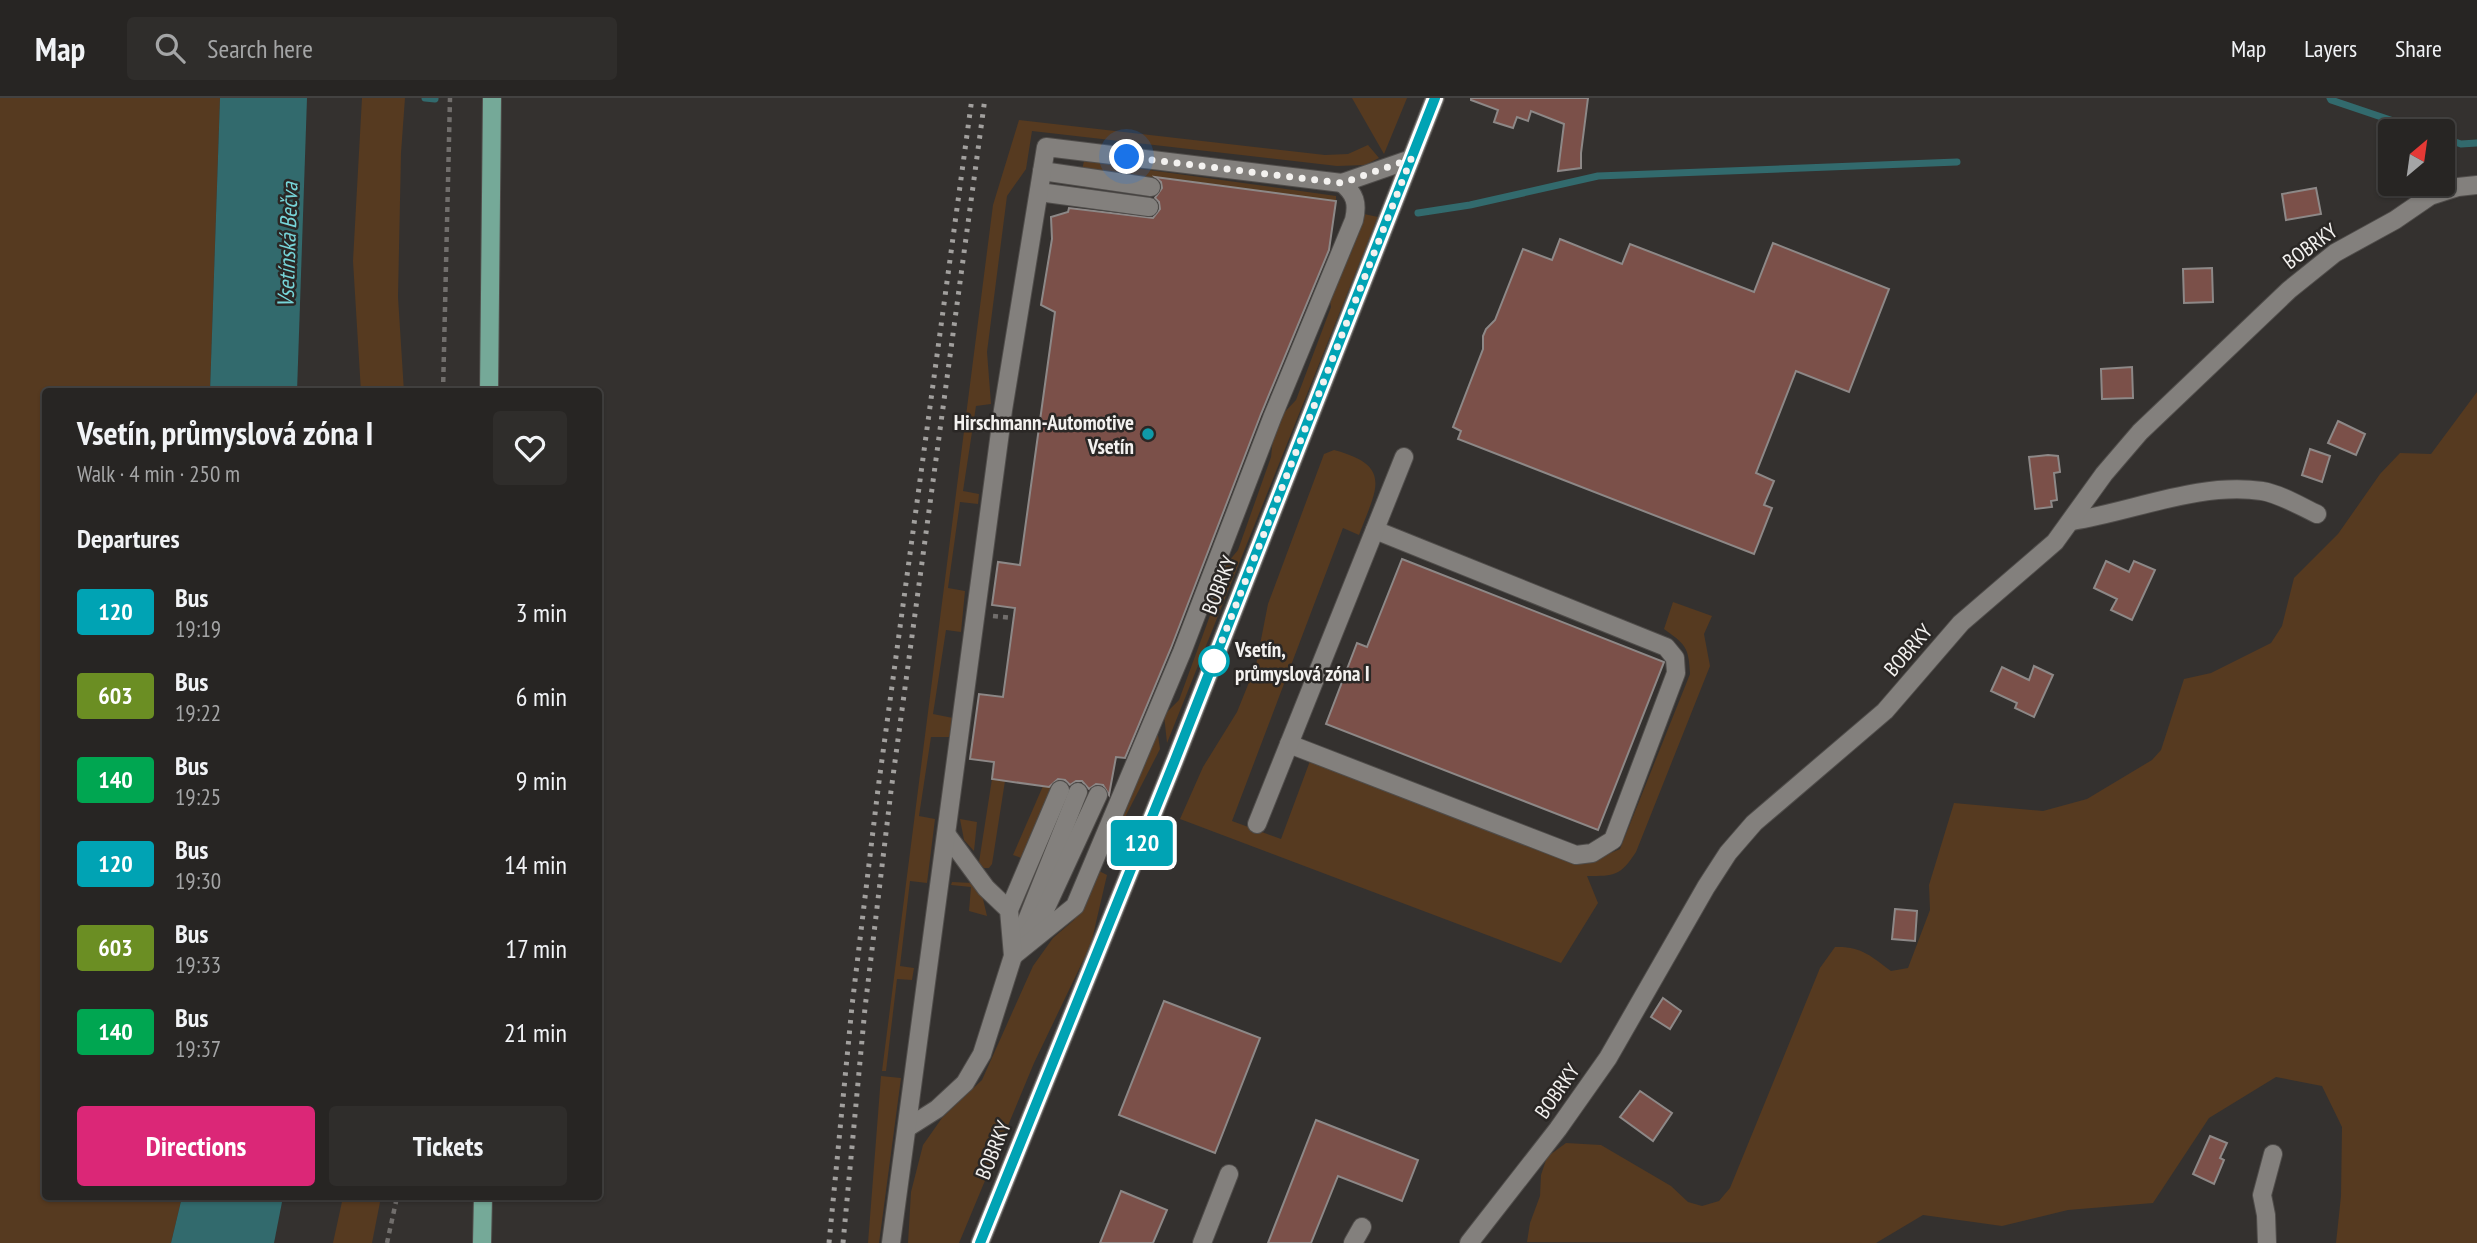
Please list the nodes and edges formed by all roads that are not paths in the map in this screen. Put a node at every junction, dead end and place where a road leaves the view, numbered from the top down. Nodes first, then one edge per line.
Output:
1 (492, 98) edge
2 (1435, 98) edge
3 (1411, 159) junction
4 (1042, 171) junction
5 (1342, 183) junction
6 (2477, 185) edge
7 (1151, 187) dead end
8 (1039, 192) junction
9 (1149, 207) dead end
10 (489, 388) edge
11 (1404, 457) dead end
12 (2317, 514) dead end
13 (2072, 520) junction
14 (1375, 530) junction
15 (1289, 744) junction
16 (1098, 796) dead end
17 (1257, 824) dead end
18 (947, 835) junction
19 (1009, 911) junction
20 (1013, 956) junction
21 (907, 1128) junction
22 (2273, 1154) dead end
23 (1229, 1174) dead end
24 (483, 1200) edge
25 (1362, 1227) dead end
26 (482, 1243) edge
27 (891, 1243) edge
28 (980, 1243) edge
29 (1202, 1243) edge
30 (1353, 1243) edge
31 (1469, 1243) edge
32 (2267, 1243) edge

1 - 10 main road
2 - 3 street, BOBRKY
3 - 5 street
3 - 28 street, BOBRKY
4 - 5 street
4 - 7 street
4 - 8 street
5 - 20 street
6 - 13 street, BOBRKY
8 - 9 street
8 - 18 street
11 - 14 street
12 - 13 street
13 - 31 street, BOBRKY
14 - 15 street
14 - 15 street
15 - 17 street
16 - 20 street
18 - 19 street
18 - 21 street
19 - 20 street
19 - 20 street
20 - 21 street
21 - 27 street
22 - 32 street
23 - 29 street
24 - 26 main road
25 - 30 street

